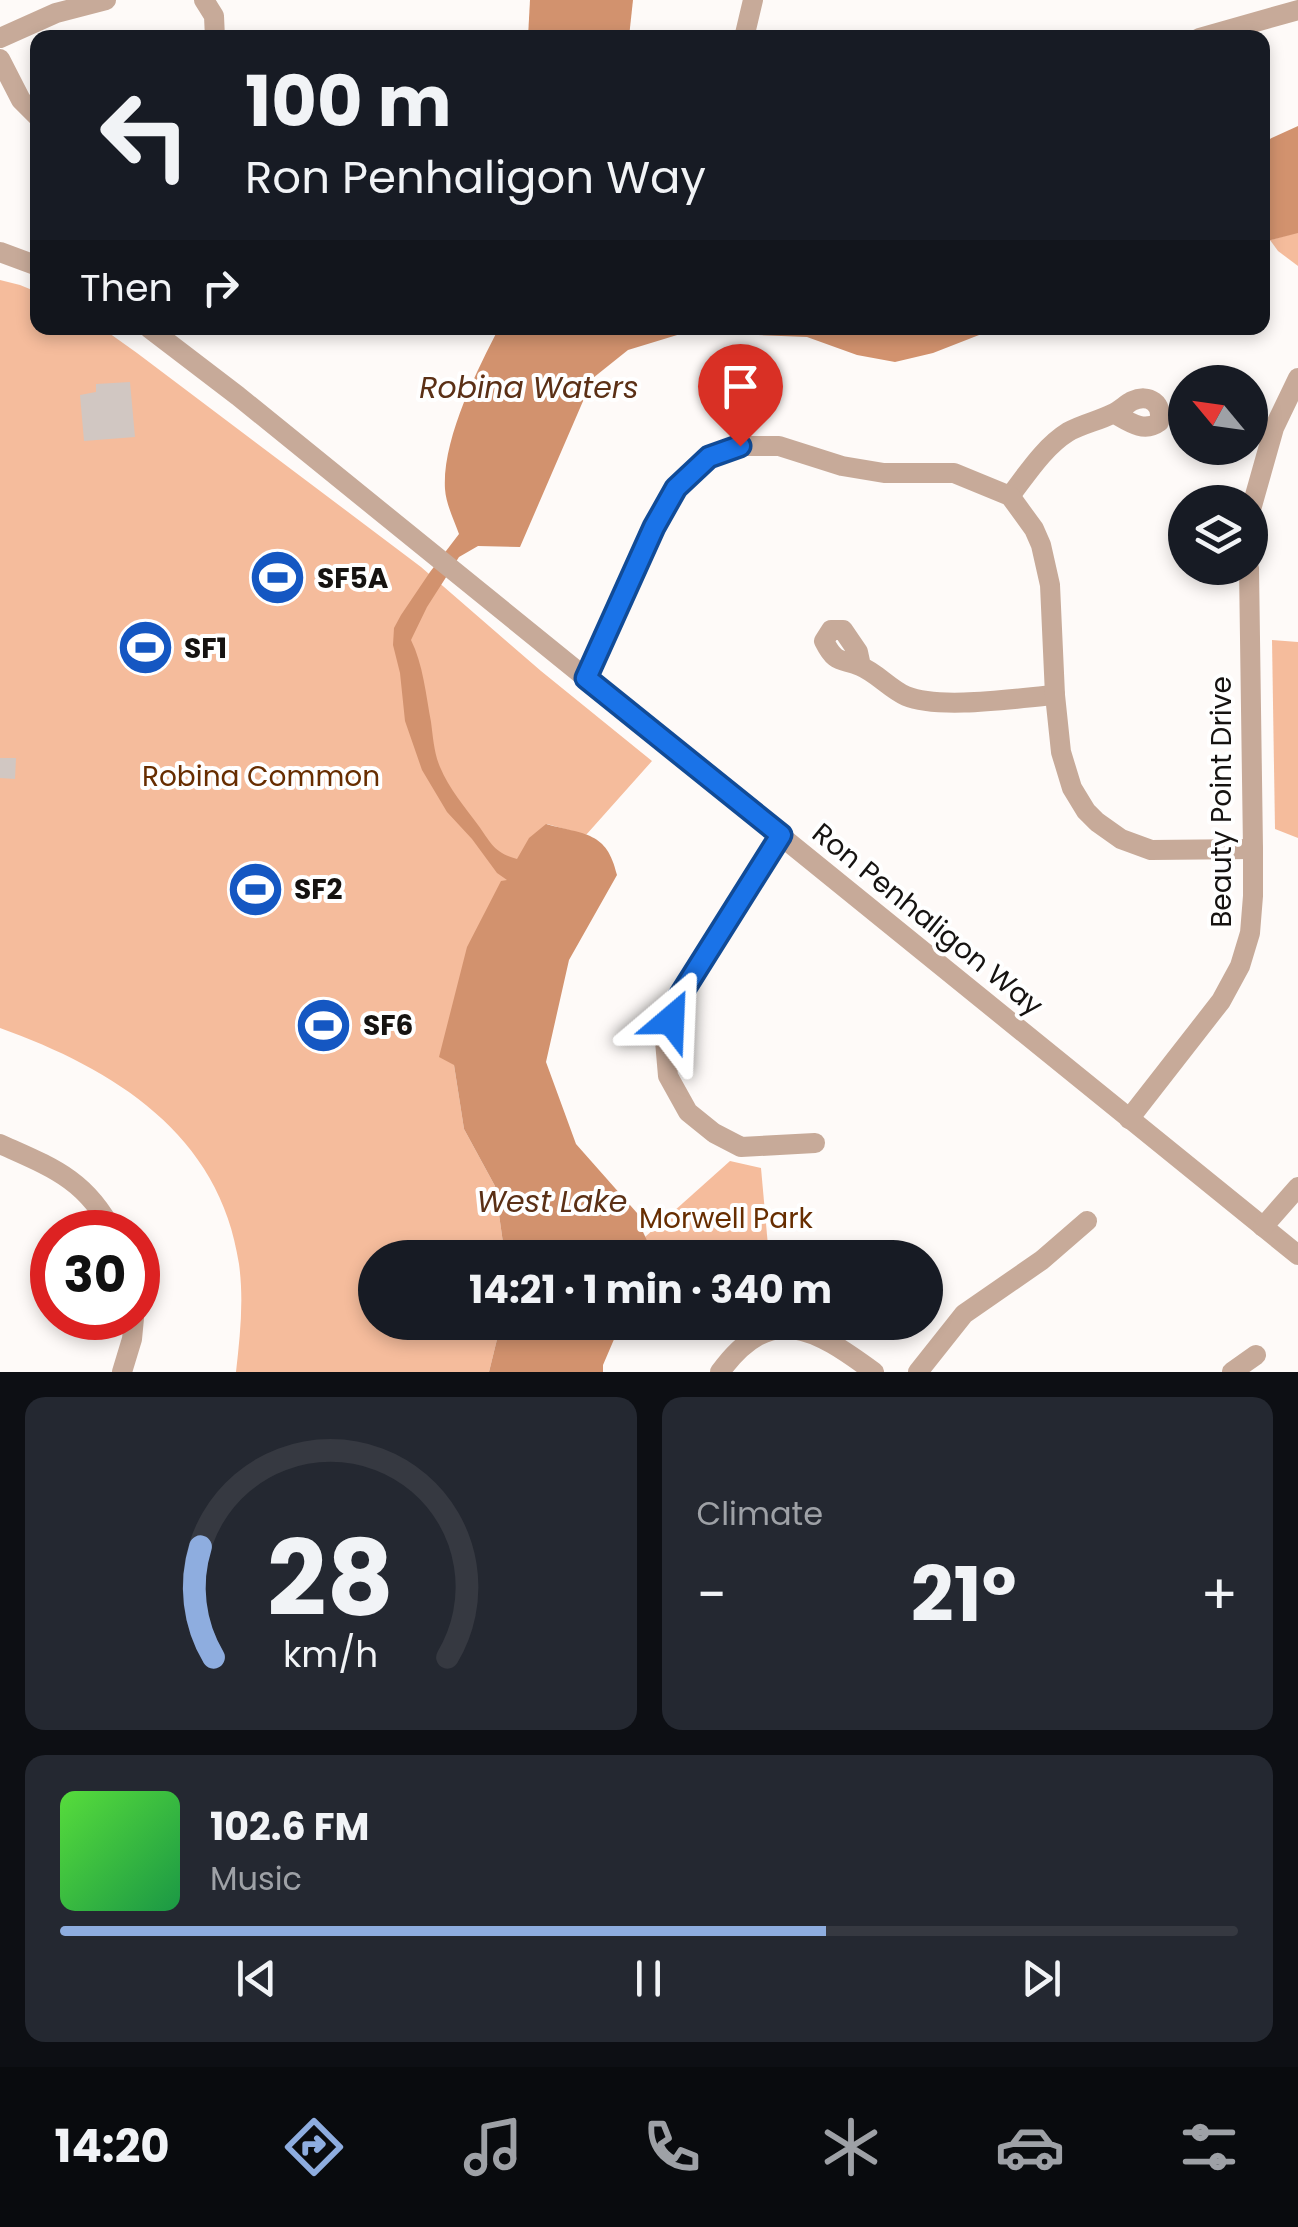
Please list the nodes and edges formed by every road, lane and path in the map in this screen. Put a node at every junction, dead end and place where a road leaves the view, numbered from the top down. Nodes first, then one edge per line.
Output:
1 (106, 0) edge
2 (204, 0) edge
3 (754, 0) edge
4 (1298, 10) edge
5 (215, 30) edge
6 (746, 30) edge
7 (1227, 30) edge
8 (0, 38) edge
9 (0, 59) edge
10 (30, 109) edge
11 (0, 252) edge
12 (30, 263) edge
13 (176, 335) edge
14 (1298, 378) edge
15 (1115, 414) dead end
16 (1258, 485) edge
17 (1010, 496) junction
18 (1249, 585) edge
19 (861, 666) dead end
20 (586, 678) junction
21 (1055, 695) junction
22 (781, 835) junction
23 (1253, 848) junction
24 (1129, 1118) junction
25 (0, 1144) edge
26 (815, 1144) dead end
27 (1298, 1187) edge
28 (102, 1210) edge
29 (1087, 1221) dead end
30 (1262, 1227) junction
31 (1298, 1256) edge
32 (132, 1340) edge
33 (1256, 1355) dead end
34 (122, 1372) edge
35 (720, 1372) edge
36 (874, 1372) edge
37 (918, 1372) edge
38 (1232, 1372) edge

1 - 8 street
2 - 5 street
3 - 6 street
4 - 7 street
9 - 10 street
11 - 12 street
13 - 20 street, Ron Penhaligon Way
14 - 16 street
15 - 17 street
17 - 20 street
17 - 21 street
18 - 23 street, Beauty Point Drive
19 - 21 street
20 - 22 street, Ron Penhaligon Way
21 - 23 street
22 - 24 street, Ron Penhaligon Way
22 - 26 street
23 - 24 street, Beauty Point Drive
24 - 30 street, Ron Penhaligon Way
25 - 28 street
27 - 30 street
29 - 37 street
30 - 31 street, Ron Penhaligon Way
32 - 34 street
33 - 38 street
35 - 36 street

